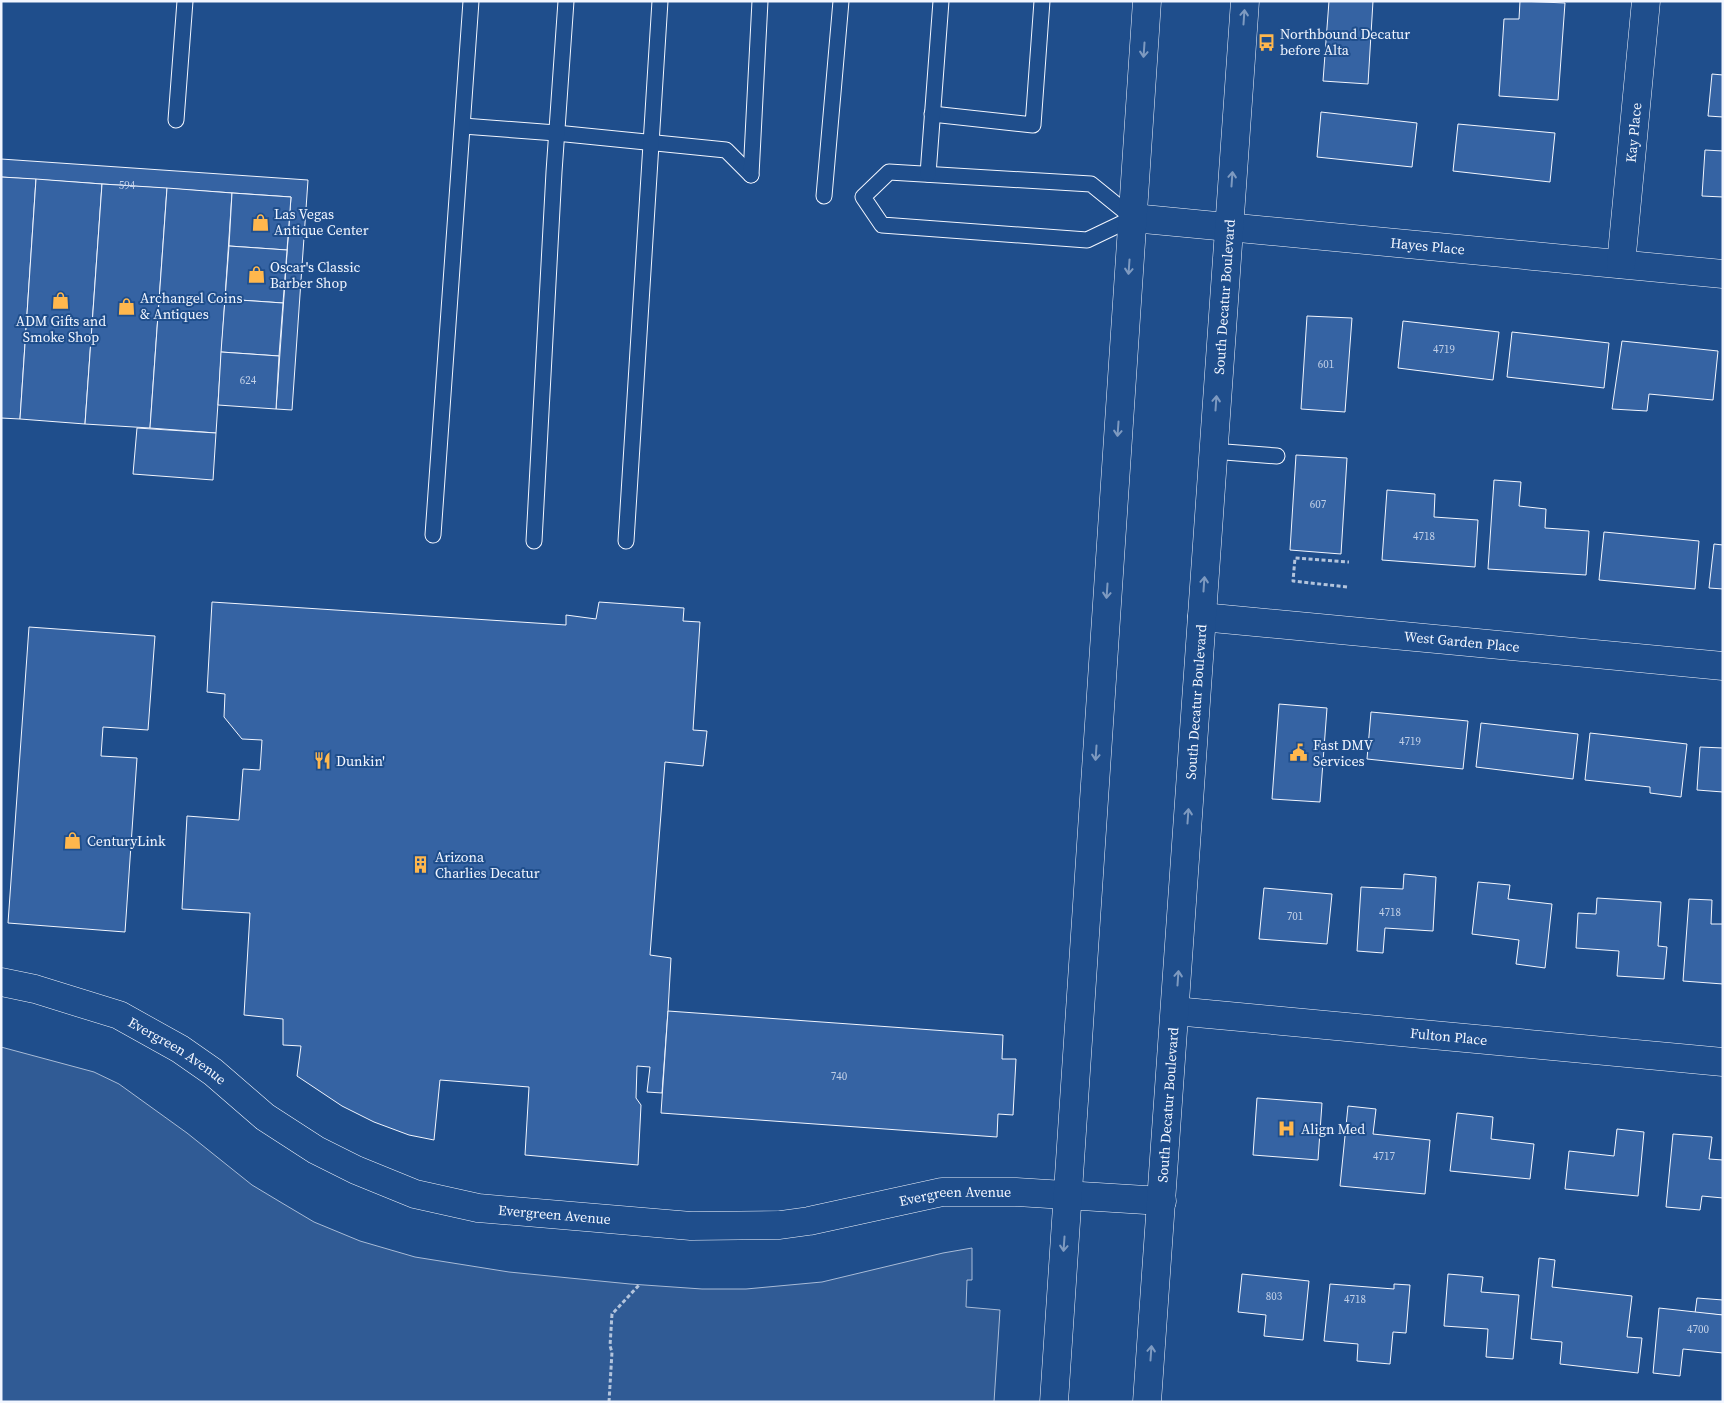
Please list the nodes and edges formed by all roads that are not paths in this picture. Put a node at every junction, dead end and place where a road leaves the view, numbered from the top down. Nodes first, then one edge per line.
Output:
1 (185, 1) edge
2 (471, 1) edge
3 (566, 1) edge
4 (660, 1) edge
5 (760, 1) edge
6 (841, 1) edge
7 (941, 1) edge
8 (1042, 1) edge
9 (1147, 1) edge
10 (1245, 1) edge
11 (1646, 1) edge
12 (932, 114) junction
13 (176, 120) dead end
14 (463, 126) junction
15 (556, 133) junction
16 (652, 142) junction
17 (928, 174) junction
18 (824, 196) dead end
19 (1133, 218) junction
20 (1229, 227) junction
21 (1621, 264) junction
22 (1723, 274) edge
23 (1212, 451) junction
24 (1276, 456) dead end
25 (433, 535) dead end
26 (626, 541) dead end
27 (534, 542) dead end
28 (1202, 617) junction
29 (1723, 666) edge
30 (1, 982) edge
31 (1176, 1011) junction
32 (1723, 1062) edge
33 (1067, 1196) junction
34 (1162, 1201) junction
35 (1054, 1402) edge
36 (1147, 1402) edge

1 - 13 lane
2 - 14 lane
3 - 15 lane
4 - 16 lane
5 - 16 lane
6 - 18 lane
7 - 12 lane
8 - 12 lane
9 -> 19 street
20 -> 10 street, South Decatur Boulevard
11 - 21 street, Kay Place
12 - 17 lane
14 - 15 lane
14 - 25 lane
15 - 16 lane
15 - 27 lane
16 - 26 lane
17 - 19 lane
17 - 19 lane
19 - 20 street, Hayes Place
19 -> 33 street
20 - 21 street, Hayes Place
23 -> 20 street, South Decatur Boulevard
21 - 22 street, Hayes Place
23 - 24 lane
28 -> 23 street, South Decatur Boulevard
28 - 29 street, West Garden Place
31 -> 28 street, South Decatur Boulevard
30 - 33 street, Evergreen Avenue
31 - 32 street, Fulton Place
31 - 34 street, South Decatur Boulevard
33 - 34 street, Evergreen Avenue
33 -> 35 street
36 -> 34 street, South Decatur Boulevard

